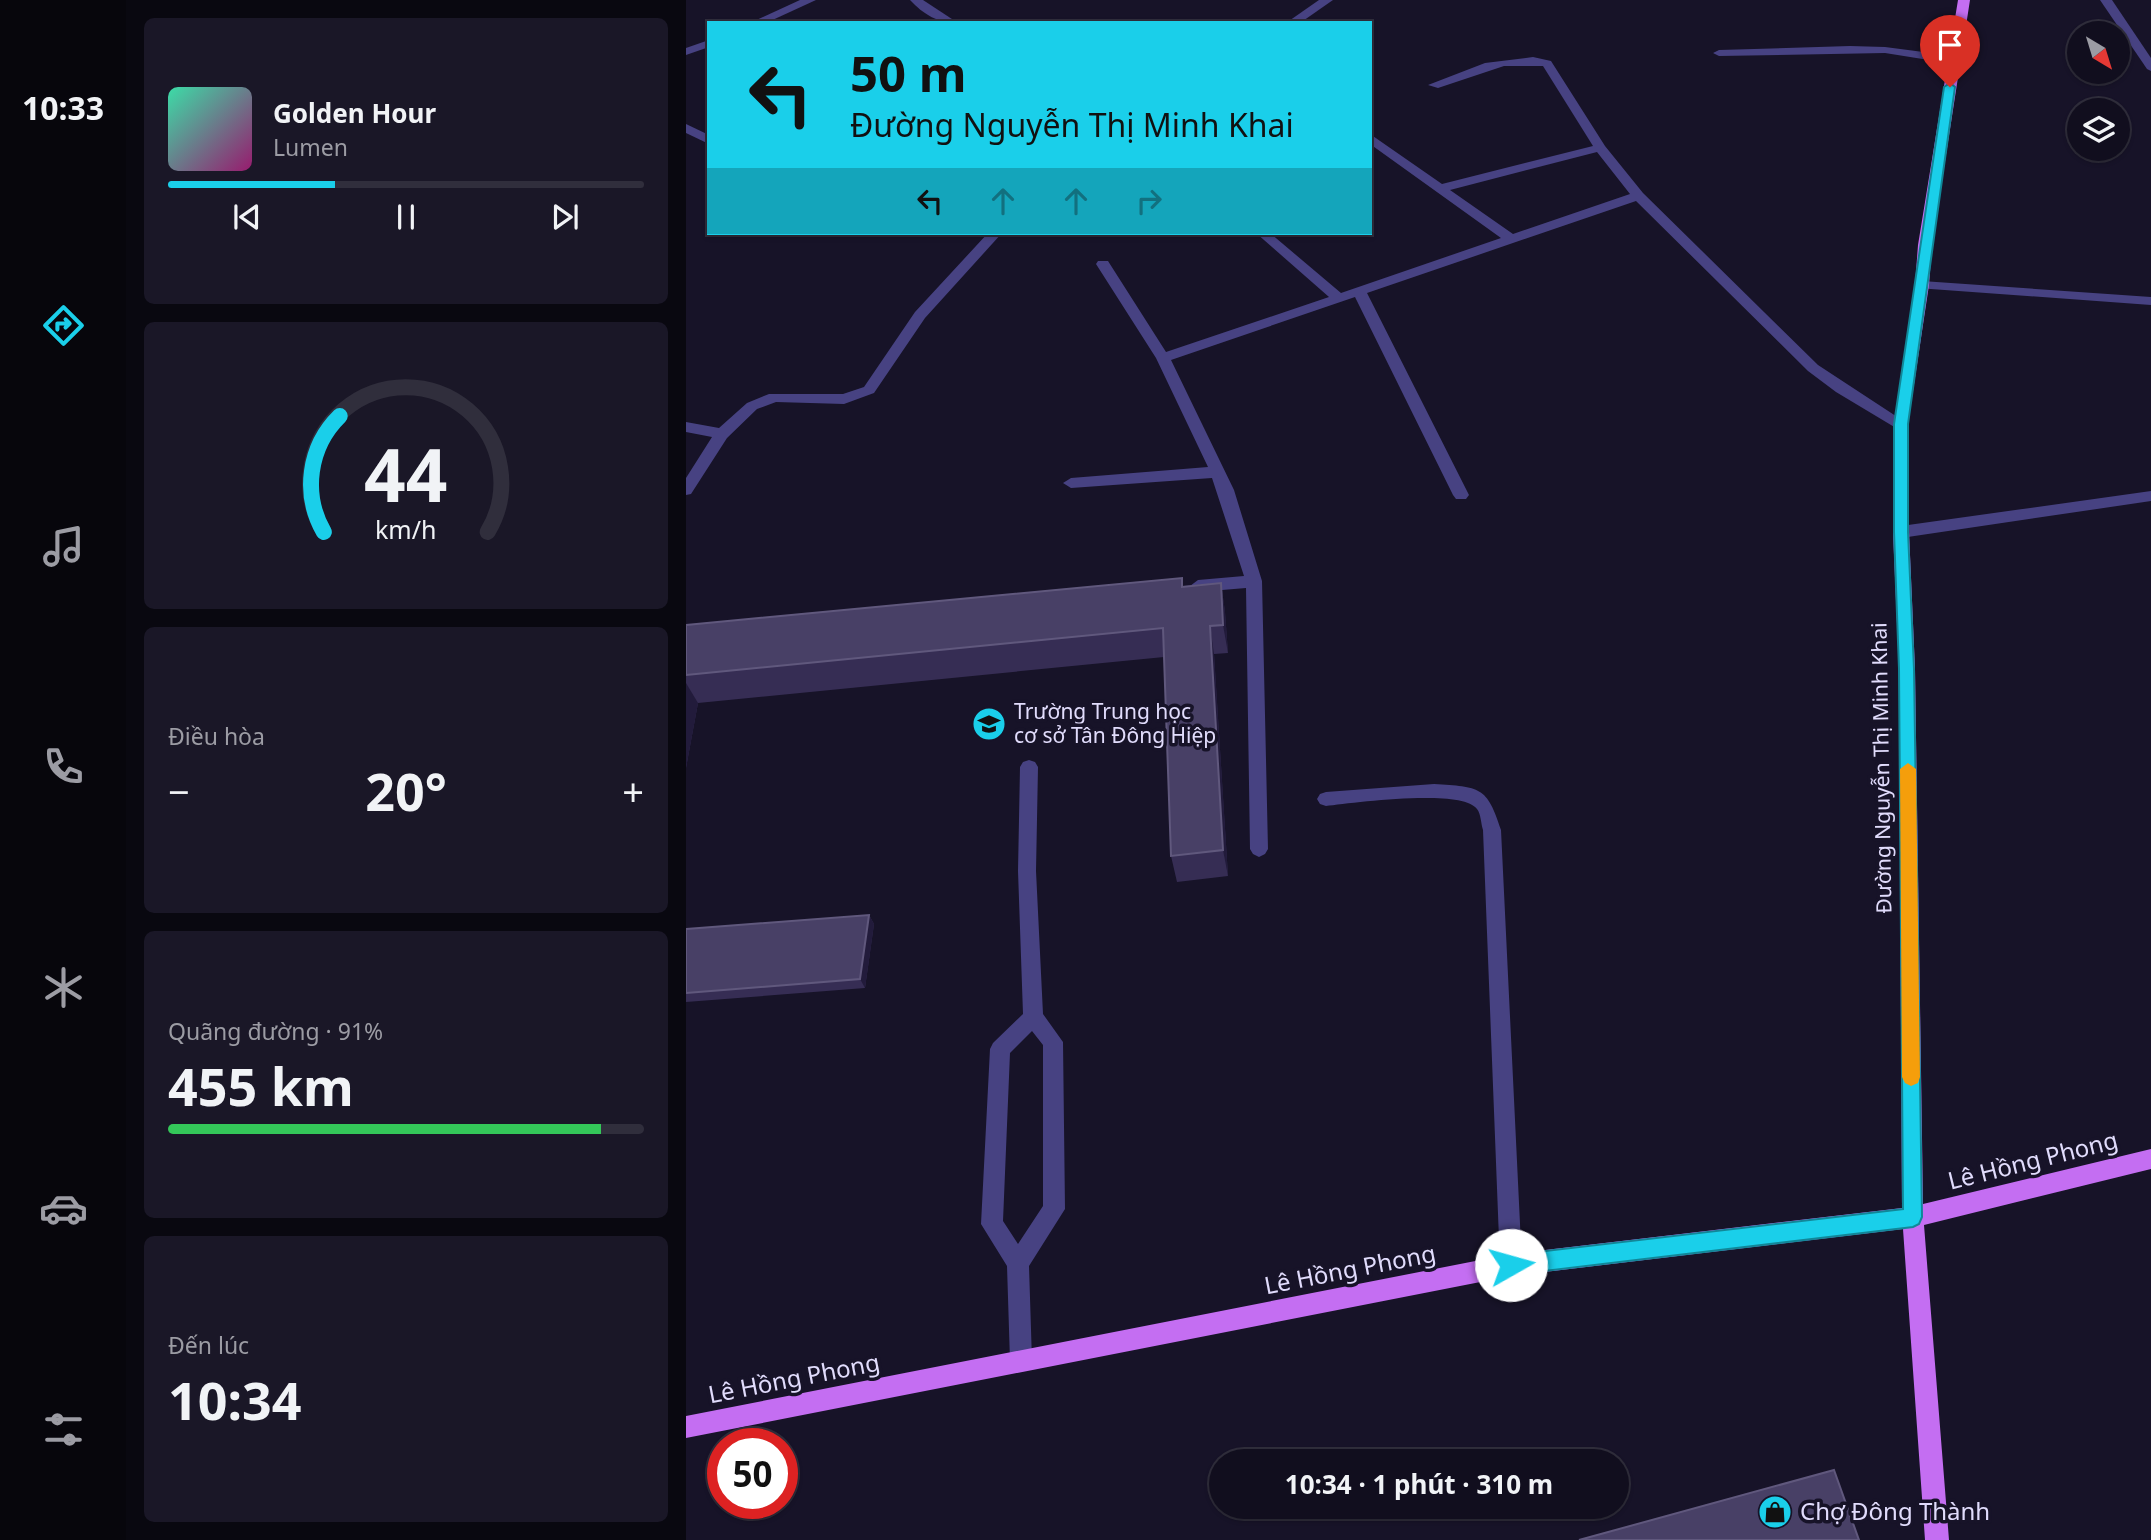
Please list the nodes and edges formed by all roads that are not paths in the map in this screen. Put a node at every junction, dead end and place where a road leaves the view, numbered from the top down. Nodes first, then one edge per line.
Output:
1 (810, 0) edge
2 (916, 0) edge
3 (1327, 0) edge
4 (1964, 0) edge
5 (2106, 0) edge
6 (761, 21) edge
7 (948, 21) edge
8 (1295, 21) edge
9 (707, 44) edge
10 (686, 52) edge
11 (1719, 52) dead end
12 (1954, 60) junction
13 (2151, 67) edge
14 (1434, 85) dead end
15 (686, 128) edge
16 (707, 139) edge
17 (1372, 139) edge
18 (1600, 148) junction
19 (1441, 188) junction
20 (1638, 196) junction
21 (993, 235) edge
22 (1264, 235) edge
23 (1512, 240) junction
24 (1102, 264) dead end
25 (1922, 285) junction
26 (1359, 291) junction
27 (1339, 298) junction
28 (2151, 301) edge
29 (1163, 358) junction
30 (1901, 424) junction
31 (686, 427) edge
32 (722, 434) junction
33 (1216, 472) junction
34 (1071, 483) dead end
35 (686, 490) edge
36 (1461, 495) dead end
37 (2151, 496) edge
38 (1901, 532) junction
39 (1254, 581) junction
40 (1185, 587) edge
41 (1029, 766) dead end
42 (1326, 799) dead end
43 (1259, 849) dead end
44 (1033, 1017) junction
45 (2151, 1159) edge
46 (1913, 1217) junction
47 (1018, 1263) junction
48 (1511, 1265) junction
49 (1021, 1361) junction
50 (686, 1427) edge
51 (1937, 1540) edge

1 - 6 street
2 - 7 street
3 - 8 street
4 - 12 main road, Đường Nguyễn Thị Minh Khai
5 - 13 street
9 - 10 street
11 - 12 street
12 - 25 main road, Đường Nguyễn Thị Minh Khai
14 - 18 street
15 - 16 street
17 - 19 street
18 - 19 street
18 - 20 street
19 - 23 street
20 - 23 street
20 - 30 street
21 - 32 street
22 - 27 street
23 - 26 street
24 - 29 street
25 - 28 street
25 - 30 main road, Đường Nguyễn Thị Minh Khai
26 - 27 street
26 - 36 street
27 - 29 street
29 - 33 street
30 - 38 main road, Đường Nguyễn Thị Minh Khai
31 - 32 street
32 - 35 street
33 - 34 street
33 - 39 street
37 - 38 street
38 - 46 main road, Đường Nguyễn Thị Minh Khai
39 - 40 street
39 - 43 street
41 - 44 street
42 - 48 street
44 - 47 street
44 - 47 street
45 - 46 main road, Lê Hồng Phong
46 - 48 main road, Lê Hồng Phong
46 - 51 main road, Đường Nguyễn Thị Minh Khai
47 - 49 street
48 - 49 main road, Lê Hồng Phong
49 - 50 main road, Lê Hồng Phong

